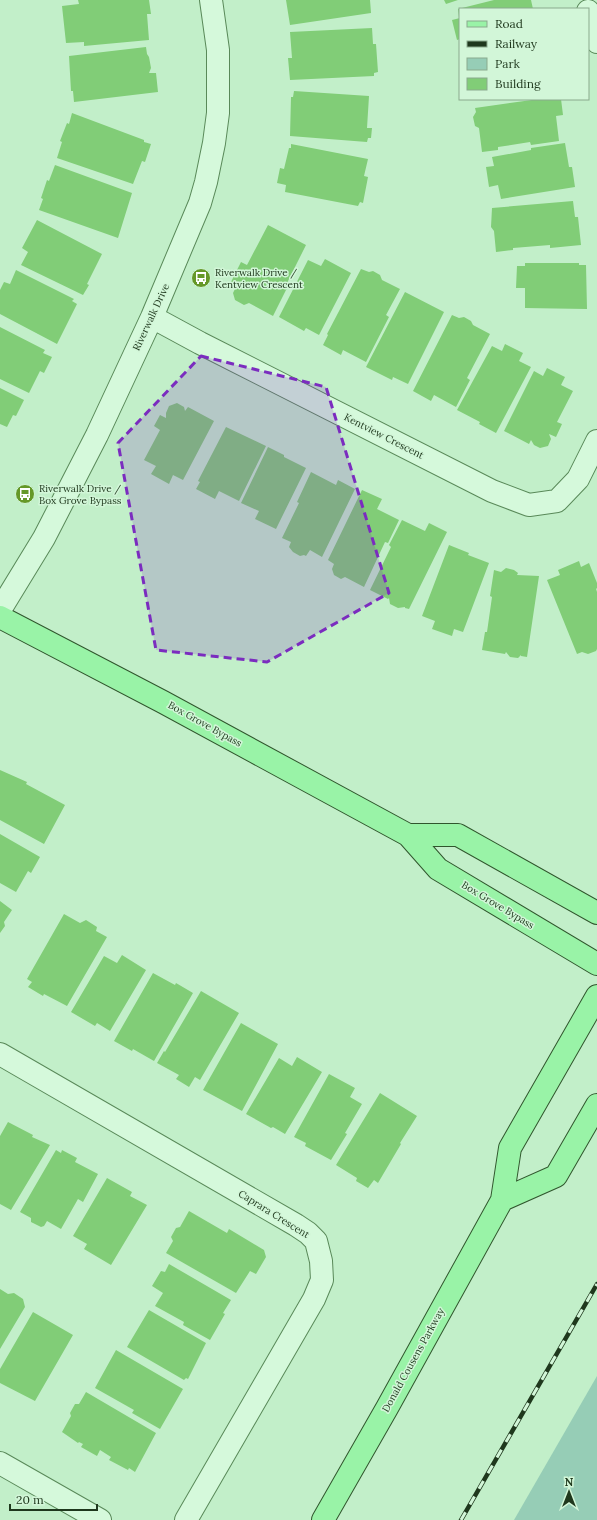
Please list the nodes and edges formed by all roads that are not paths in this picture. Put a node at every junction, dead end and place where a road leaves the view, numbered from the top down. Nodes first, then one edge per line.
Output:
1 (211, 0) edge
2 (589, 14) edge
3 (597, 42) edge
4 (152, 317) junction
5 (597, 441) edge
6 (0, 610) edge
7 (0, 617) edge
8 (408, 835) junction
9 (597, 913) edge
10 (597, 964) edge
11 (597, 996) edge
12 (0, 1054) edge
13 (597, 1105) edge
14 (502, 1200) junction
15 (0, 1463) edge
16 (100, 1520) edge
17 (186, 1520) edge
18 (323, 1520) edge

1 - 4 street, Riverwalk Drive
2 - 3 street
4 - 5 street, Kentview Crescent
4 - 6 street, Riverwalk Drive
7 - 8 main road, Box Grove Bypass
8 - 9 main road, Box Grove Bypass
8 - 10 main road, Box Grove Bypass
11 - 14 main road, Donald Cousens Parkway
12 - 17 street, Caprara Crescent
13 - 14 main road
14 - 18 main road, Donald Cousens Parkway
15 - 16 street

